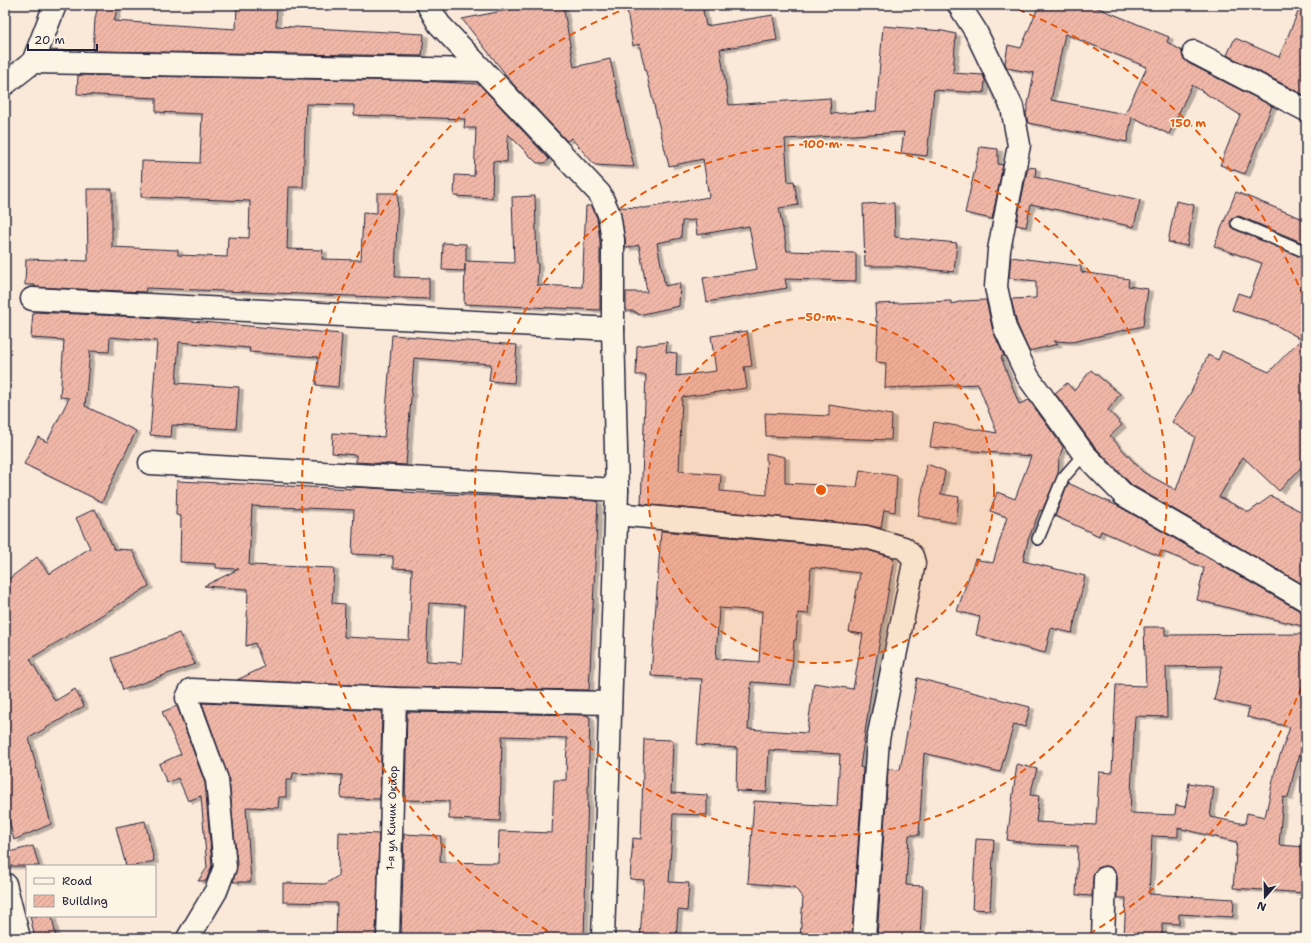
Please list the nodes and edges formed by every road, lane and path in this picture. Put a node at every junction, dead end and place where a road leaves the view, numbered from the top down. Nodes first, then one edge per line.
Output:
1 (56, 5) edge
2 (428, 5) edge
3 (959, 5) edge
4 (1194, 52) dead end
5 (33, 62) junction
6 (482, 70) junction
7 (5, 84) edge
8 (1306, 110) edge
9 (1237, 223) dead end
10 (1306, 252) edge
11 (32, 299) dead end
12 (613, 329) junction
13 (1084, 454) junction
14 (150, 463) dead end
15 (617, 490) junction
16 (616, 514) junction
17 (1038, 539) dead end
18 (1306, 600) edge
19 (395, 698) junction
20 (610, 703) junction
21 (1105, 878) dead end
22 (5, 884) edge
23 (19, 938) edge
24 (188, 938) edge
25 (388, 938) edge
26 (603, 938) edge
27 (864, 938) edge
28 (1103, 938) edge

1 - 5 street
2 - 6 street
3 - 13 street
4 - 8 street
5 - 6 street
5 - 7 street
6 - 12 street
9 - 10 lane
11 - 12 street
12 - 15 street
13 - 17 lane
13 - 18 street
14 - 15 street
15 - 16 street
16 - 20 street
16 - 27 street
19 - 20 street
19 - 24 street
19 - 25 street, 1-я ул Кичик Окйор
20 - 26 street
21 - 28 street
22 - 23 street

